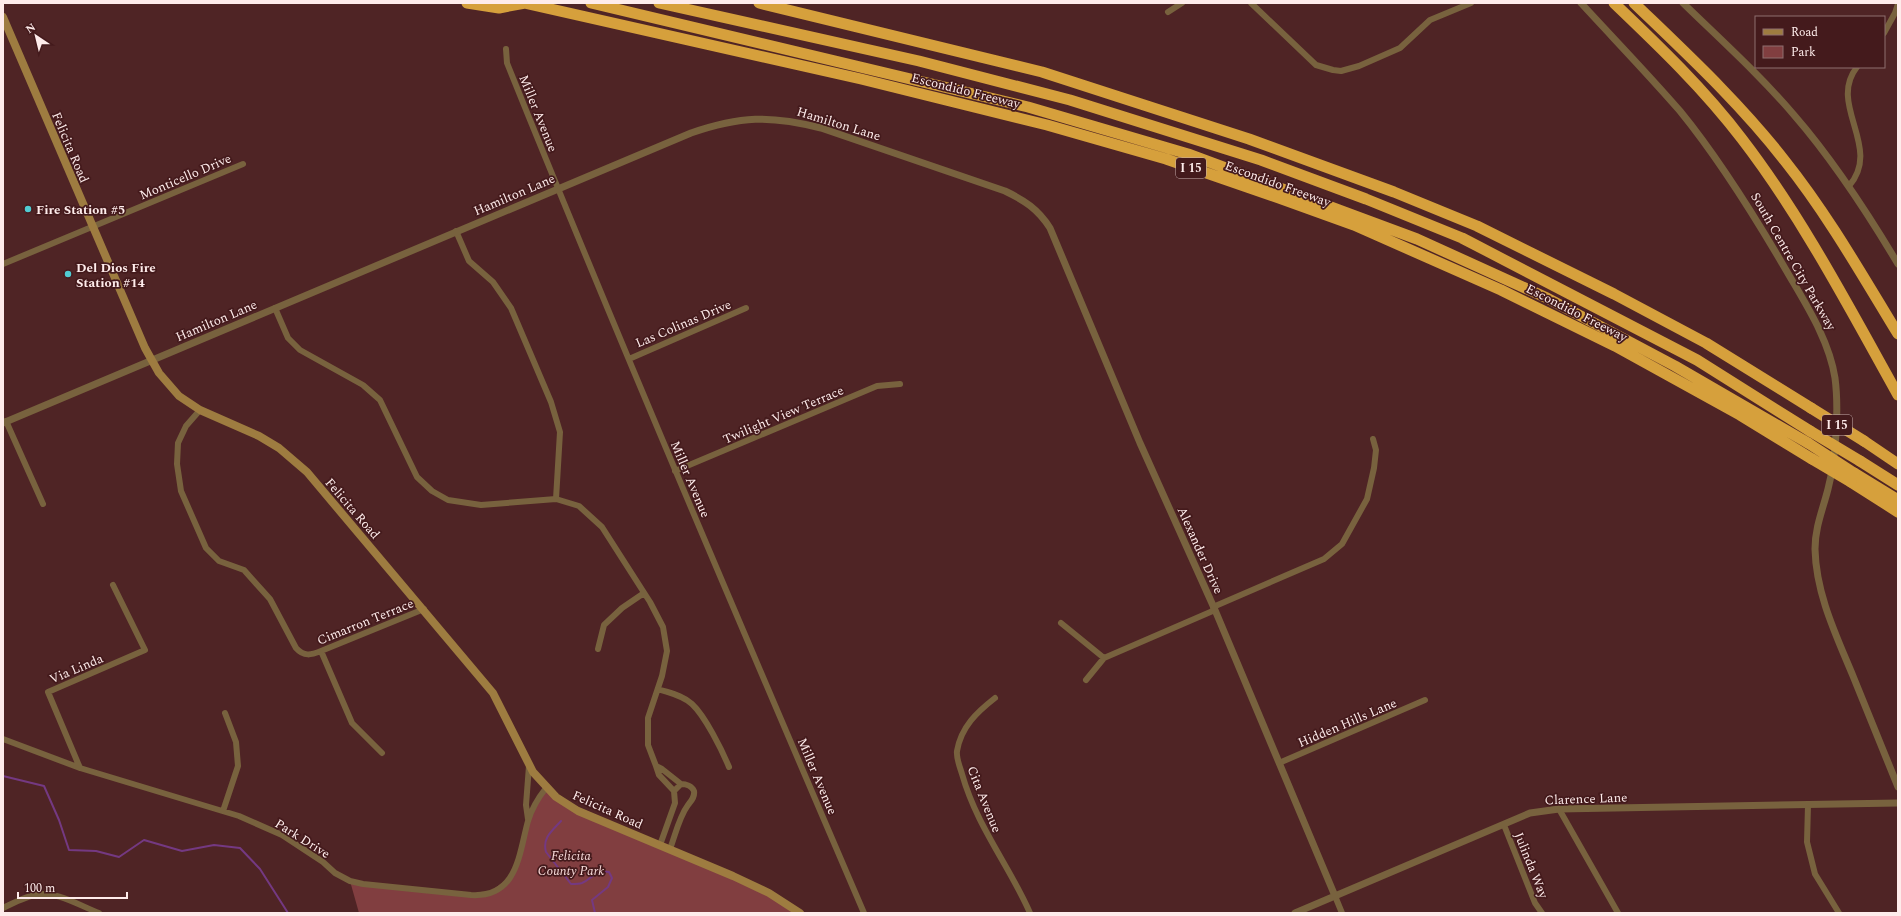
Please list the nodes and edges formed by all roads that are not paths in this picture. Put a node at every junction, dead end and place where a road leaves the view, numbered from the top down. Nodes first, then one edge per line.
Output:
1 (467, 3) edge
2 (525, 3) edge
3 (591, 3) edge
4 (659, 3) edge
5 (759, 3) edge
6 (1182, 3) edge
7 (1251, 3) edge
8 (1471, 3) edge
9 (1580, 3) edge
10 (1614, 3) edge
11 (1634, 3) edge
12 (1683, 3) edge
13 (1898, 4) edge
14 (1168, 12) dead end
15 (3, 17) edge
16 (1885, 31) edge
17 (506, 49) dead end
18 (1856, 68) edge
19 (243, 164) dead end
20 (1849, 186) junction
21 (558, 189) junction
22 (1042, 216) joint
23 (93, 227) junction
24 (456, 231) junction
25 (3, 264) edge
26 (1898, 264) edge
27 (275, 308) junction
28 (746, 308) dead end
29 (1898, 334) edge
30 (629, 359) junction
31 (152, 360) junction
32 (900, 384) dead end
33 (1898, 395) edge
34 (200, 410) junction
35 (5, 422) edge
36 (1372, 439) dead end
37 (1898, 464) edge
38 (675, 471) junction
39 (1852, 478) junction
40 (1898, 485) edge
41 (556, 499) junction
42 (1898, 500) edge
43 (43, 504) dead end
44 (1898, 512) edge
45 (113, 585) dead end
46 (644, 593) junction
47 (424, 609) junction
48 (1214, 609) junction
49 (1061, 623) dead end
50 (598, 649) dead end
51 (321, 651) junction
52 (1104, 658) junction
53 (1086, 680) dead end
54 (658, 690) junction
55 (995, 698) dead end
56 (1425, 700) dead end
57 (225, 713) dead end
58 (3, 739) edge
59 (382, 753) dead end
60 (1279, 763) junction
61 (529, 766) junction
62 (656, 766) junction
63 (729, 767) dead end
64 (80, 768) junction
65 (681, 784) junction
66 (1898, 787) edge
67 (546, 788) junction
68 (674, 791) junction
69 (1898, 803) edge
70 (1808, 805) junction
71 (1559, 809) junction
72 (223, 811) junction
73 (528, 820) junction
74 (1504, 825) junction
75 (660, 845) junction
76 (670, 849) junction
77 (1335, 896) junction
78 (3, 908) edge
79 (99, 913) edge
80 (800, 913) edge
81 (864, 913) edge
82 (1030, 913) edge
83 (1295, 913) edge
84 (1342, 913) edge
85 (1542, 913) edge
86 (1618, 913) edge
87 (1839, 913) edge

1 - 2 highway
2 - 39 highway, Escondido Freeway / I 15, bridge
3 - 39 highway, bridge
4 - 40 highway, bridge
5 - 37 highway, I 15, bridge
6 - 14 street
7 - 8 street
9 - 66 street, South Centre City Parkway
10 - 33 highway, South Centre City Parkway
11 - 29 highway
12 - 20 street
13 - 16 street
15 - 23 main road, Felicita Road
17 - 21 street, Miller Avenue
18 - 20 street
19 - 23 street, Monticello Drive
20 - 26 street
21 - 22 street, Hamilton Lane
21 - 24 street, Hamilton Lane
21 - 30 street, Miller Avenue
22 - 48 street, Alexander Drive
23 - 25 street, Monticello Drive
23 - 31 main road, Felicita Road
24 - 27 street, Hamilton Lane
24 - 41 street
27 - 31 street, Hamilton Lane
27 - 41 street
28 - 30 street, Las Colinas Drive
30 - 38 street, Miller Avenue
31 - 34 main road, Felicita Road
31 - 35 street, Hamilton Lane
32 - 38 street, Twilight View Terrace
34 - 47 main road, Felicita Road
34 - 51 street, Cimarron Terrace
35 - 43 street
36 - 48 street
38 - 81 street, Miller Avenue
39 - 42 highway
39 - 44 highway, Escondido Freeway / I 15
41 - 46 street
45 - 64 street, Via Linda
46 - 50 street
46 - 54 street
47 - 51 street, Cimarron Terrace
47 - 61 main road, Felicita Road
48 - 52 street
48 - 60 street, Alexander Drive
49 - 52 street
51 - 59 street
52 - 53 street
54 - 62 street
54 - 63 street
55 - 82 street, Cita Avenue
56 - 60 street, Hidden Hills Lane
57 - 72 street
58 - 64 street, Park Drive
60 - 77 street, Alexander Drive
61 - 67 main road, Felicita Road
61 - 73 street, Park Drive
62 - 65 street
62 - 68 street
64 - 72 street, Park Drive
65 - 68 street
65 - 76 street
67 - 73 street, Park Drive
67 - 75 main road, Felicita Road
68 - 75 street
69 - 70 street, Clarence Lane
70 - 71 street, Clarence Lane
70 - 87 street
71 - 74 street, Clarence Lane
71 - 86 street
72 - 73 street, Park Drive
74 - 77 street, Clarence Lane
74 - 85 street, Julinda Way
75 - 76 main road, Felicita Road
76 - 80 main road, Felicita Road
77 - 83 street, Clarence Lane
77 - 84 street
78 - 79 street

